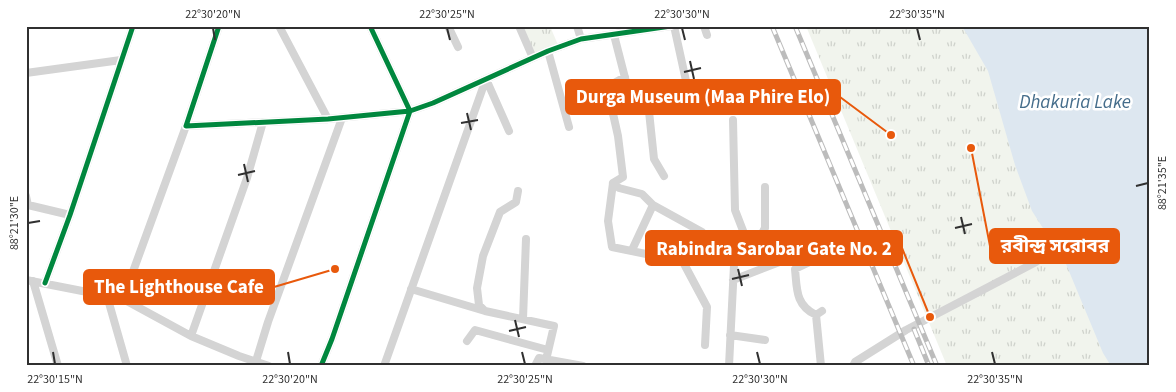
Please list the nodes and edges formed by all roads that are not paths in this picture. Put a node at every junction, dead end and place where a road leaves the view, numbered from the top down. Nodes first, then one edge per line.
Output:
1 (132, 26) edge
2 (219, 26) edge
3 (279, 26) edge
4 (370, 26) edge
5 (448, 26) edge
6 (519, 26) edge
7 (577, 26) edge
8 (673, 26) edge
9 (704, 26) edge
10 (650, 28) edge
11 (614, 35) junction
12 (707, 35) dead end
13 (582, 39) junction
14 (458, 47) dead end
15 (548, 51) junction
16 (532, 58) junction
17 (120, 60) junction
18 (26, 73) edge
19 (625, 77) junction
20 (486, 80) junction
21 (688, 90) dead end
22 (648, 102) junction
23 (666, 104) dead end
24 (410, 111) junction
25 (342, 118) junction
26 (328, 119) junction
27 (733, 120) dead end
28 (262, 122) junction
29 (186, 126) junction
30 (569, 127) dead end
31 (510, 131) dead end
32 (664, 176) dead end
33 (613, 184) junction
34 (765, 187) dead end
35 (518, 191) dead end
36 (26, 196) edge
37 (27, 205) edge
38 (653, 205) junction
39 (70, 215) junction
40 (526, 240) dead end
41 (747, 240) junction
42 (816, 248) dead end
43 (632, 250) junction
44 (831, 252) dead end
45 (683, 262) junction
46 (1036, 262) dead end
47 (30, 280) edge
48 (733, 280) junction
49 (45, 283) junction
50 (411, 289) junction
51 (107, 296) junction
52 (123, 299) junction
53 (485, 311) junction
54 (523, 319) junction
55 (730, 335) junction
56 (190, 336) junction
57 (765, 340) dead end
58 (467, 341) dead end
59 (705, 345) dead end
60 (548, 350) junction
61 (239, 356) junction
62 (546, 360) junction
63 (256, 361) junction
64 (58, 366) edge
65 (128, 366) edge
66 (237, 366) edge
67 (269, 366) edge
68 (321, 366) edge
69 (384, 366) edge
70 (535, 366) edge
71 (582, 366) edge
72 (729, 366) edge
73 (821, 366) edge
74 (852, 366) edge

1 - 17 street
2 - 29 street
3 - 26 street
4 - 24 street
5 - 14 street
6 - 16 street
7 - 13 street
8 - 10 street
8 - 21 street
9 - 12 street
10 - 11 street
11 - 13 street
11 - 19 street
13 - 15 street
15 - 16 street
15 - 30 street
16 - 20 street
17 - 18 street
17 - 39 street
19 - 22 street
19 - 33 street
20 - 24 street
20 - 31 street
20 - 50 street
22 - 23 street
22 - 32 street
24 - 25 street
24 - 68 street
25 - 26 street
25 - 63 street
26 - 28 street
27 - 41 street
28 - 29 street
28 - 56 street
29 - 52 street
33 - 38 street
33 - 43 street
34 - 41 street
35 - 53 street
36 - 37 street
37 - 39 street
38 - 43 street
38 - 45 street
39 - 49 street
40 - 54 street
41 - 48 street
42 - 48 street
43 - 45 street
44 - 73 street
45 - 59 street
46 - 74 street
47 - 49 street
47 - 64 street
48 - 55 street
49 - 51 street
50 - 53 street
50 - 69 street
51 - 52 street
51 - 65 street
52 - 56 street
53 - 54 street
54 - 60 street
55 - 57 street
55 - 72 street
56 - 61 street
58 - 60 street
60 - 62 street
61 - 63 street
61 - 66 street
62 - 70 street
62 - 71 street
63 - 67 street

